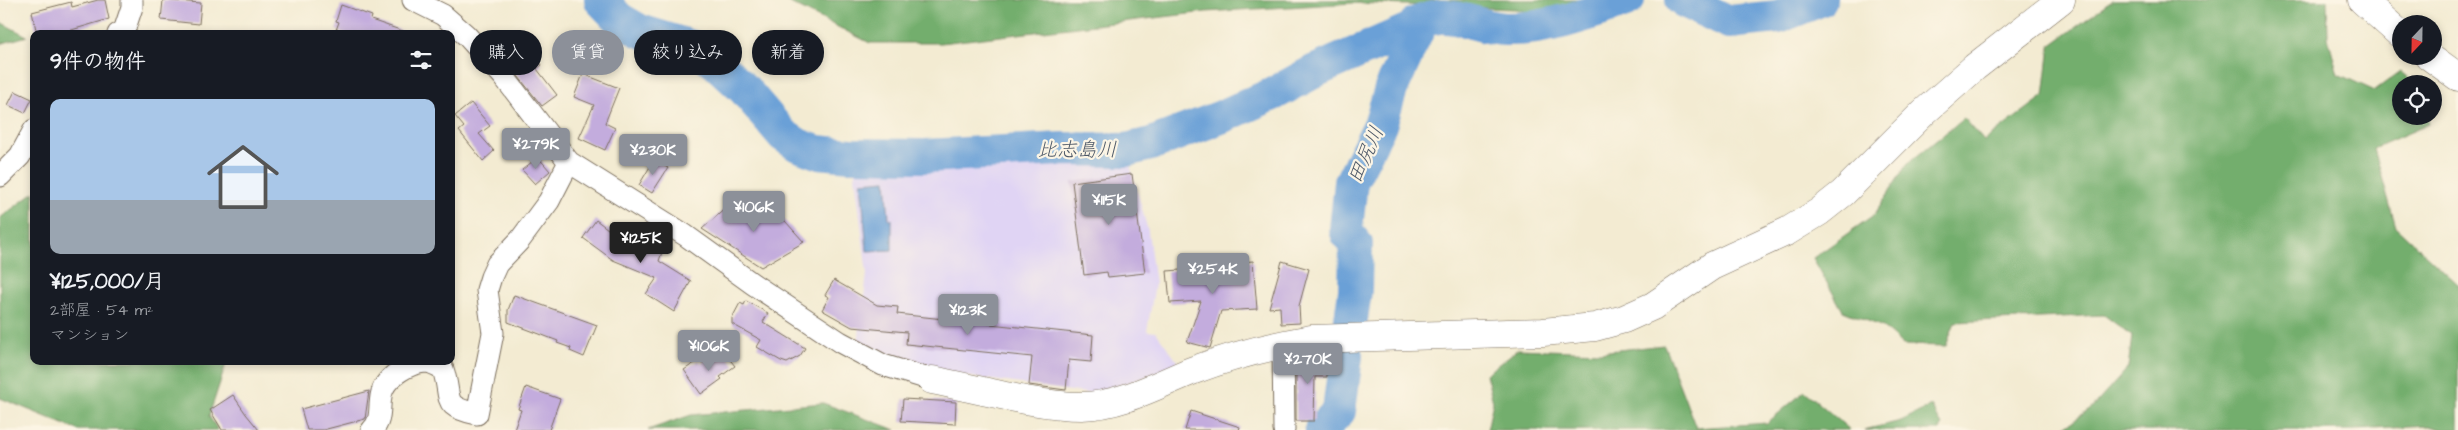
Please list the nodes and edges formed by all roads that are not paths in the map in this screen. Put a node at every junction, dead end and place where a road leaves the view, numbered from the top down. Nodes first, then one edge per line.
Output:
1 (132, 0) edge
2 (413, 0) edge
3 (2061, 0) edge
4 (2362, 0) edge
5 (2392, 27) edge
6 (124, 30) edge
7 (2441, 65) edge
8 (2458, 77) edge
9 (30, 137) edge
10 (569, 162) junction
11 (0, 176) edge
12 (1283, 344) junction
13 (414, 365) edge
14 (432, 365) edge
15 (932, 380) joint
16 (372, 430) edge
17 (1284, 430) edge

1 - 6 street
2 - 10 street
3 - 12 street
4 - 5 street
7 - 8 street
9 - 11 street
10 - 14 street
10 - 15 street
12 - 15 street
12 - 17 street
13 - 16 street

